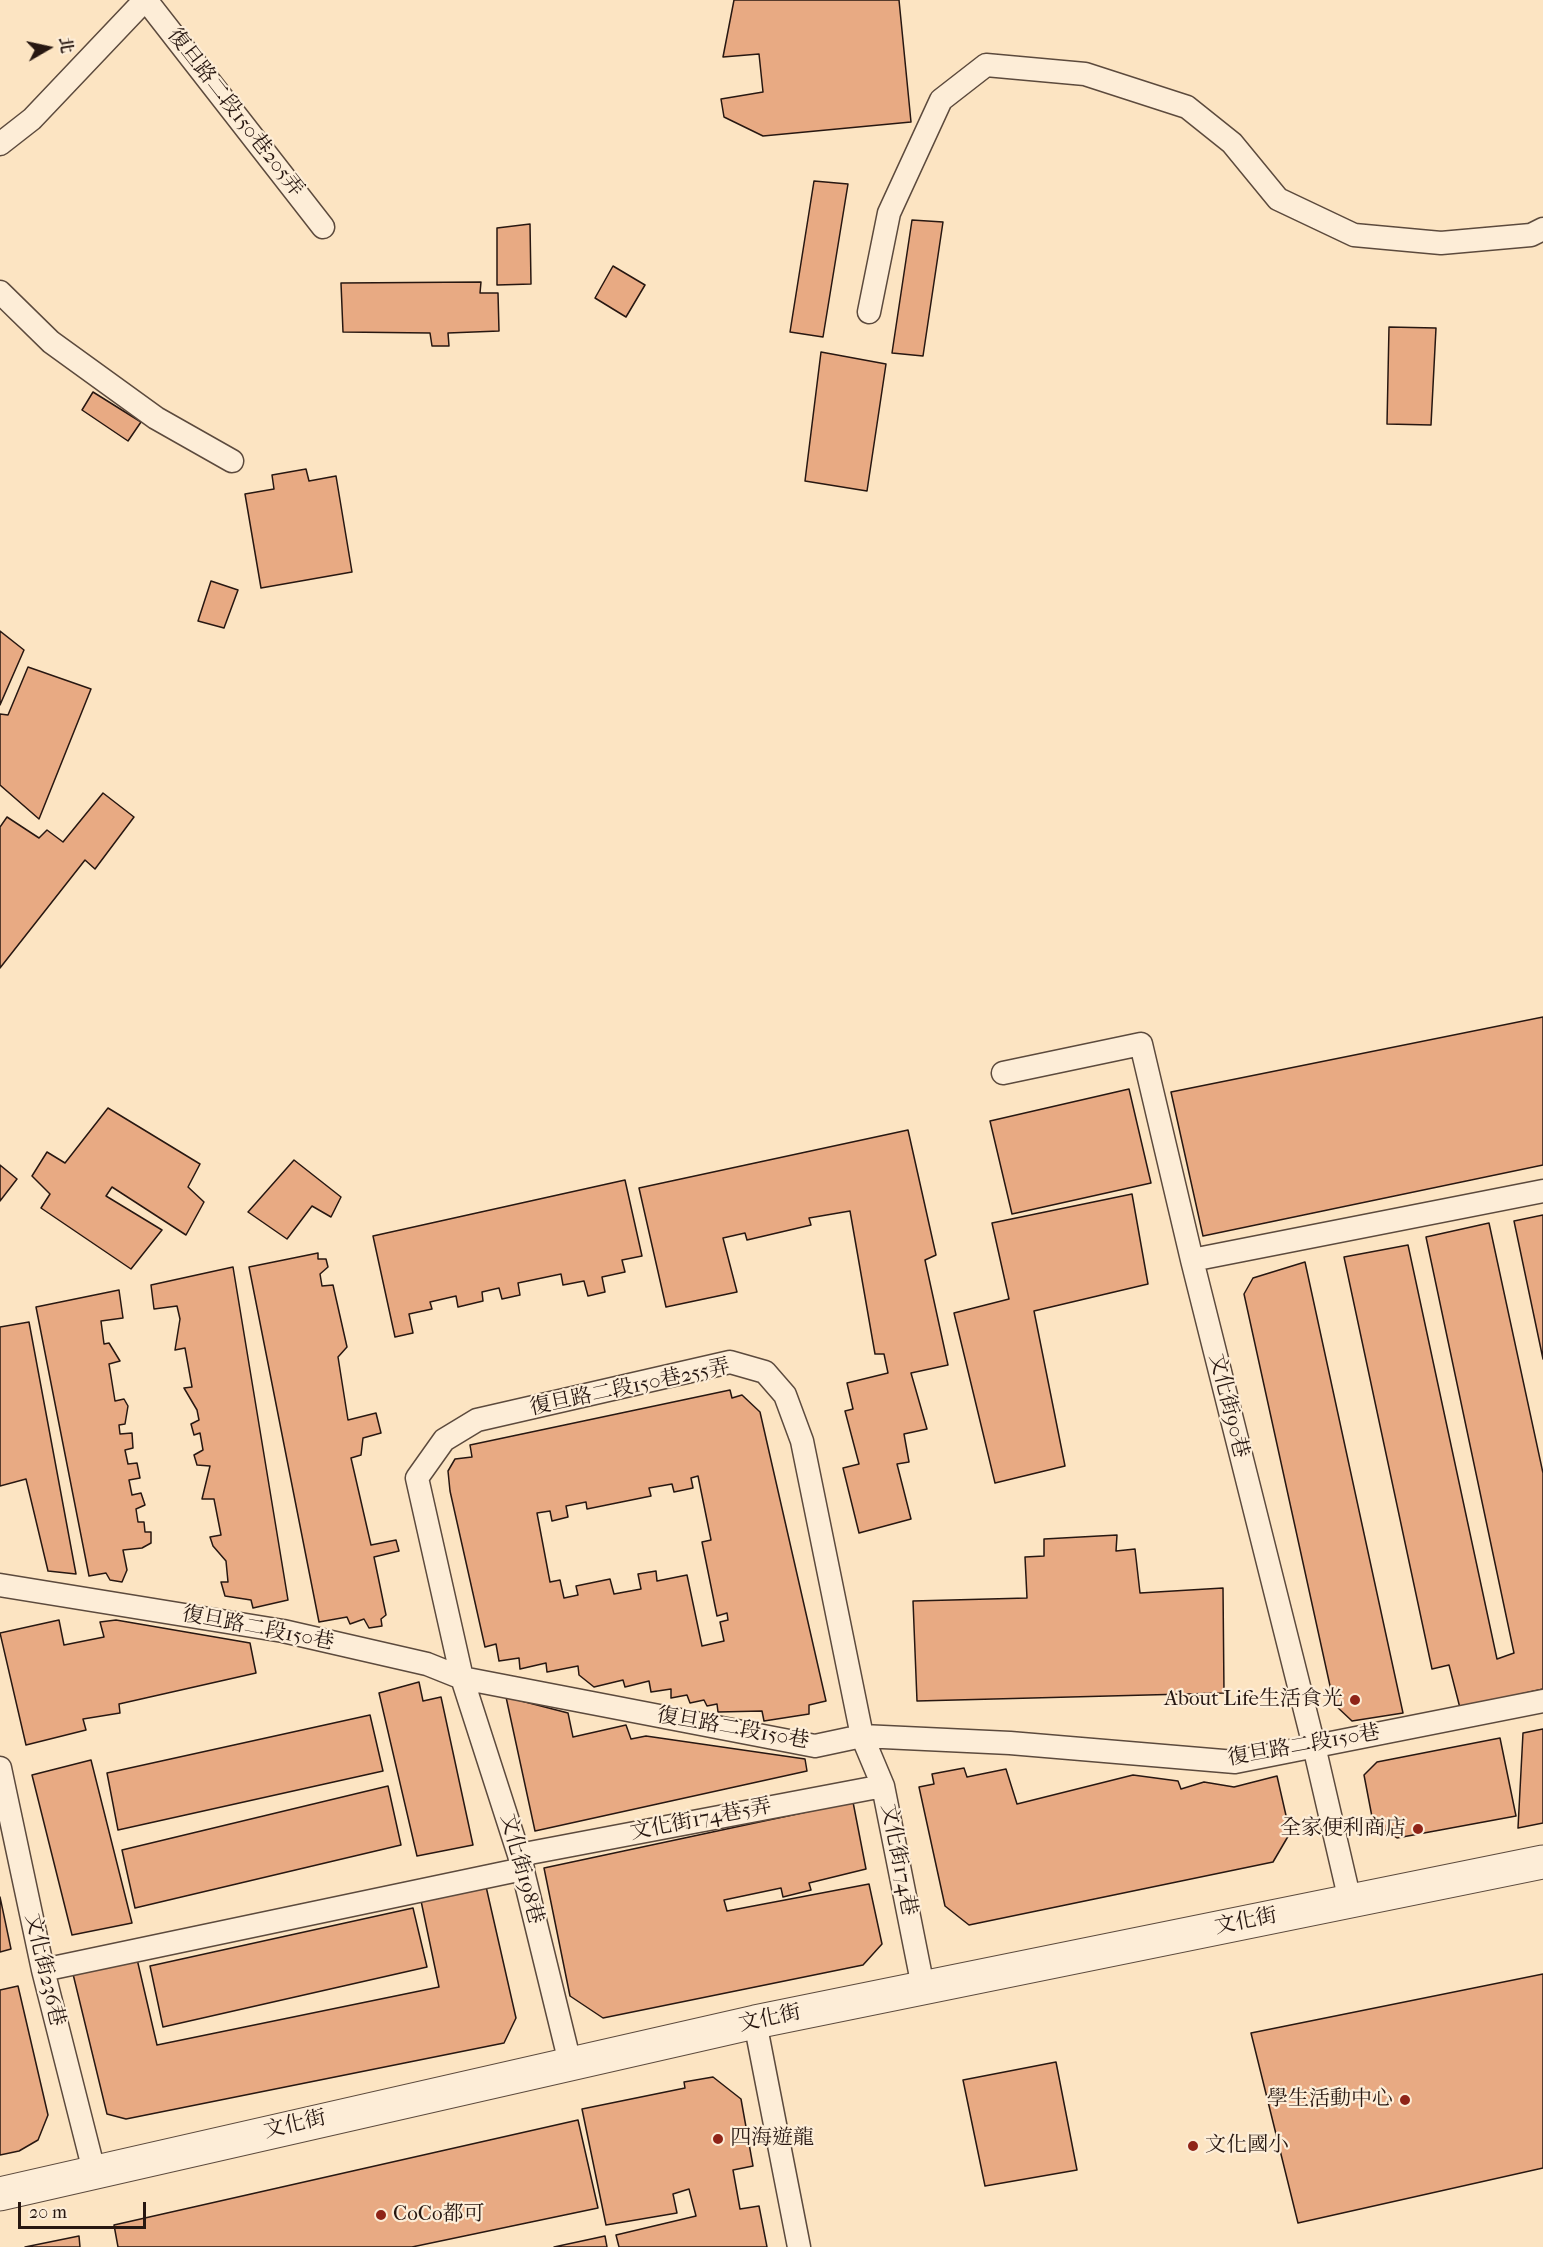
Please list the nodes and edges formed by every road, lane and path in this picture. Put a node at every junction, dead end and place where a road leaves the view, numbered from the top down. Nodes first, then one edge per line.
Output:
1 (145, 0) edge
2 (0, 144) edge
3 (323, 227) dead end
4 (1543, 229) edge
5 (0, 292) edge
6 (869, 312) dead end
7 (232, 461) dead end
8 (1003, 1073) dead end
9 (1543, 1191) edge
10 (1192, 1260) junction
11 (0, 1585) edge
12 (462, 1678) junction
13 (1543, 1701) edge
14 (862, 1736) junction
15 (1314, 1746) junction
16 (0, 1770) edge
17 (883, 1786) junction
18 (521, 1862) junction
19 (1543, 1862) edge
20 (1350, 1901) junction
21 (43, 1970) junction
22 (923, 1986) junction
23 (755, 2022) junction
24 (570, 2063) junction
25 (94, 2171) junction
26 (0, 2194) edge
27 (799, 2247) edge

1 - 2 lane, 復旦路二段150巷205弄
1 - 3 lane, 復旦路二段150巷205弄
4 - 6 lane
5 - 7 lane
8 - 10 lane, 文化街90巷
9 - 10 lane
10 - 15 lane, 文化街90巷
11 - 12 lane, 復旦路二段150巷
12 - 14 lane, 復旦路二段150巷
12 - 14 lane, 復旦路二段150巷255弄
12 - 18 lane, 文化街198巷
13 - 15 lane, 復旦路二段150巷
14 - 15 lane, 復旦路二段150巷
14 - 17 lane, 文化街174巷
15 - 20 lane, 文化街90巷
16 - 21 lane, 文化街236巷
17 - 18 lane, 文化街174巷5弄
17 - 22 lane, 文化街174巷
18 - 21 lane, 文化街174巷5弄
18 - 24 lane, 文化街198巷
19 - 20 street, 文化街
20 - 22 street, 文化街
21 - 25 lane, 文化街236巷
22 - 23 street, 文化街
23 - 24 street, 文化街
23 - 27 lane
24 - 25 street, 文化街
25 - 26 street, 文化街

